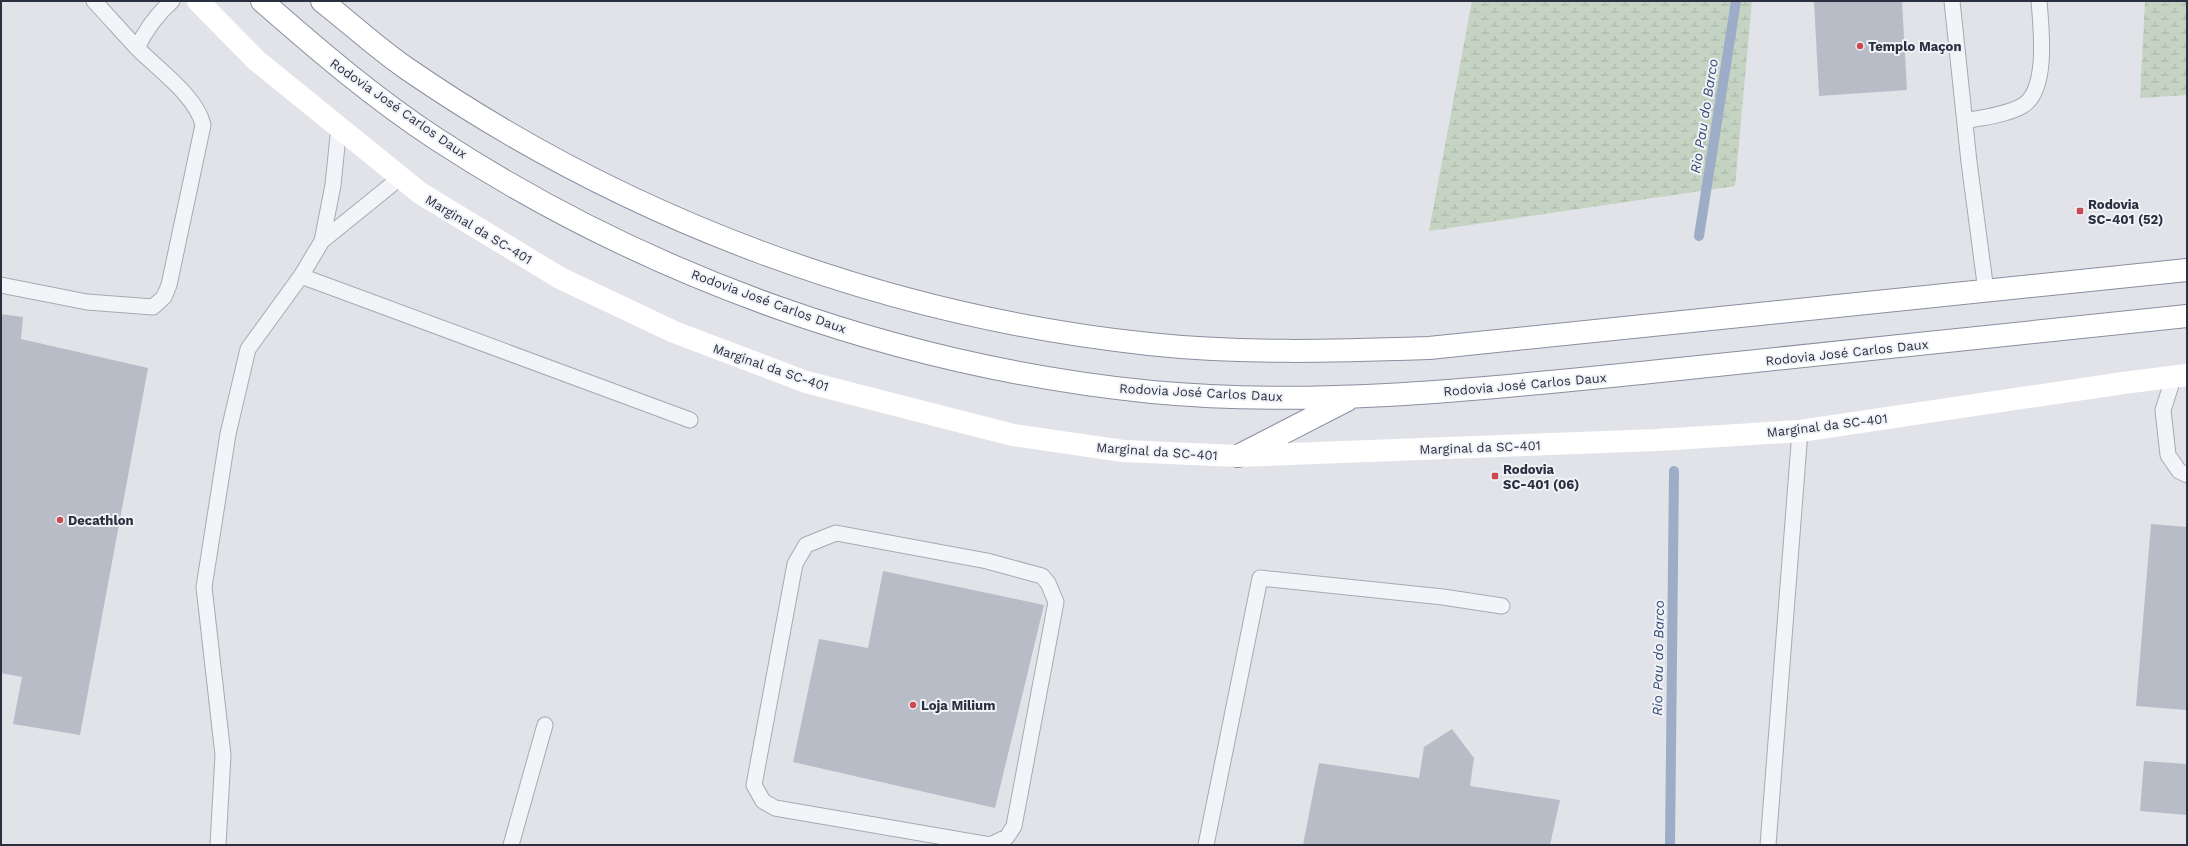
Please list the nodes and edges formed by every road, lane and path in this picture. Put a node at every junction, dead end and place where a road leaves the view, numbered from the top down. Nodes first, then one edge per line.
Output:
1 (94, 1) edge
2 (172, 1) edge
3 (198, 1) edge
4 (262, 1) edge
5 (322, 1) edge
6 (1952, 1) edge
7 (2040, 1) edge
8 (137, 48) junction
9 (1966, 121) junction
10 (339, 126) junction
11 (402, 177) junction
12 (322, 242) junction
13 (2187, 270) edge
14 (301, 276) junction
15 (1, 285) edge
16 (1986, 291) junction
17 (2187, 316) edge
18 (2180, 375) edge
19 (1350, 398) junction
20 (690, 420) dead end
21 (1800, 431) junction
22 (1238, 456) junction
23 (2187, 475) edge
24 (1042, 576) joint
25 (1502, 606) dead end
26 (545, 725) dead end
27 (218, 845) edge
28 (511, 845) edge
29 (1206, 845) edge
30 (1768, 845) edge

1 - 8 lane
2 - 8 lane
3 - 10 main road, Marginal da SC-401
4 - 19 main road, Rodovia José Carlos Daux
5 - 16 main road
6 - 9 lane
7 - 9 lane
8 - 15 lane
9 - 16 lane
10 - 11 main road, Marginal da SC-401
10 - 12 lane
11 - 12 lane
11 - 22 main road, Marginal da SC-401
12 - 14 lane
13 - 16 main road
14 - 20 lane
14 - 27 lane
17 - 19 main road, Rodovia José Carlos Daux
18 - 21 main road, Marginal da SC-401
18 - 23 lane
19 - 22 main road
21 - 22 main road, Marginal da SC-401
21 - 30 lane
24 - 24 lane
25 - 29 lane
26 - 28 lane

